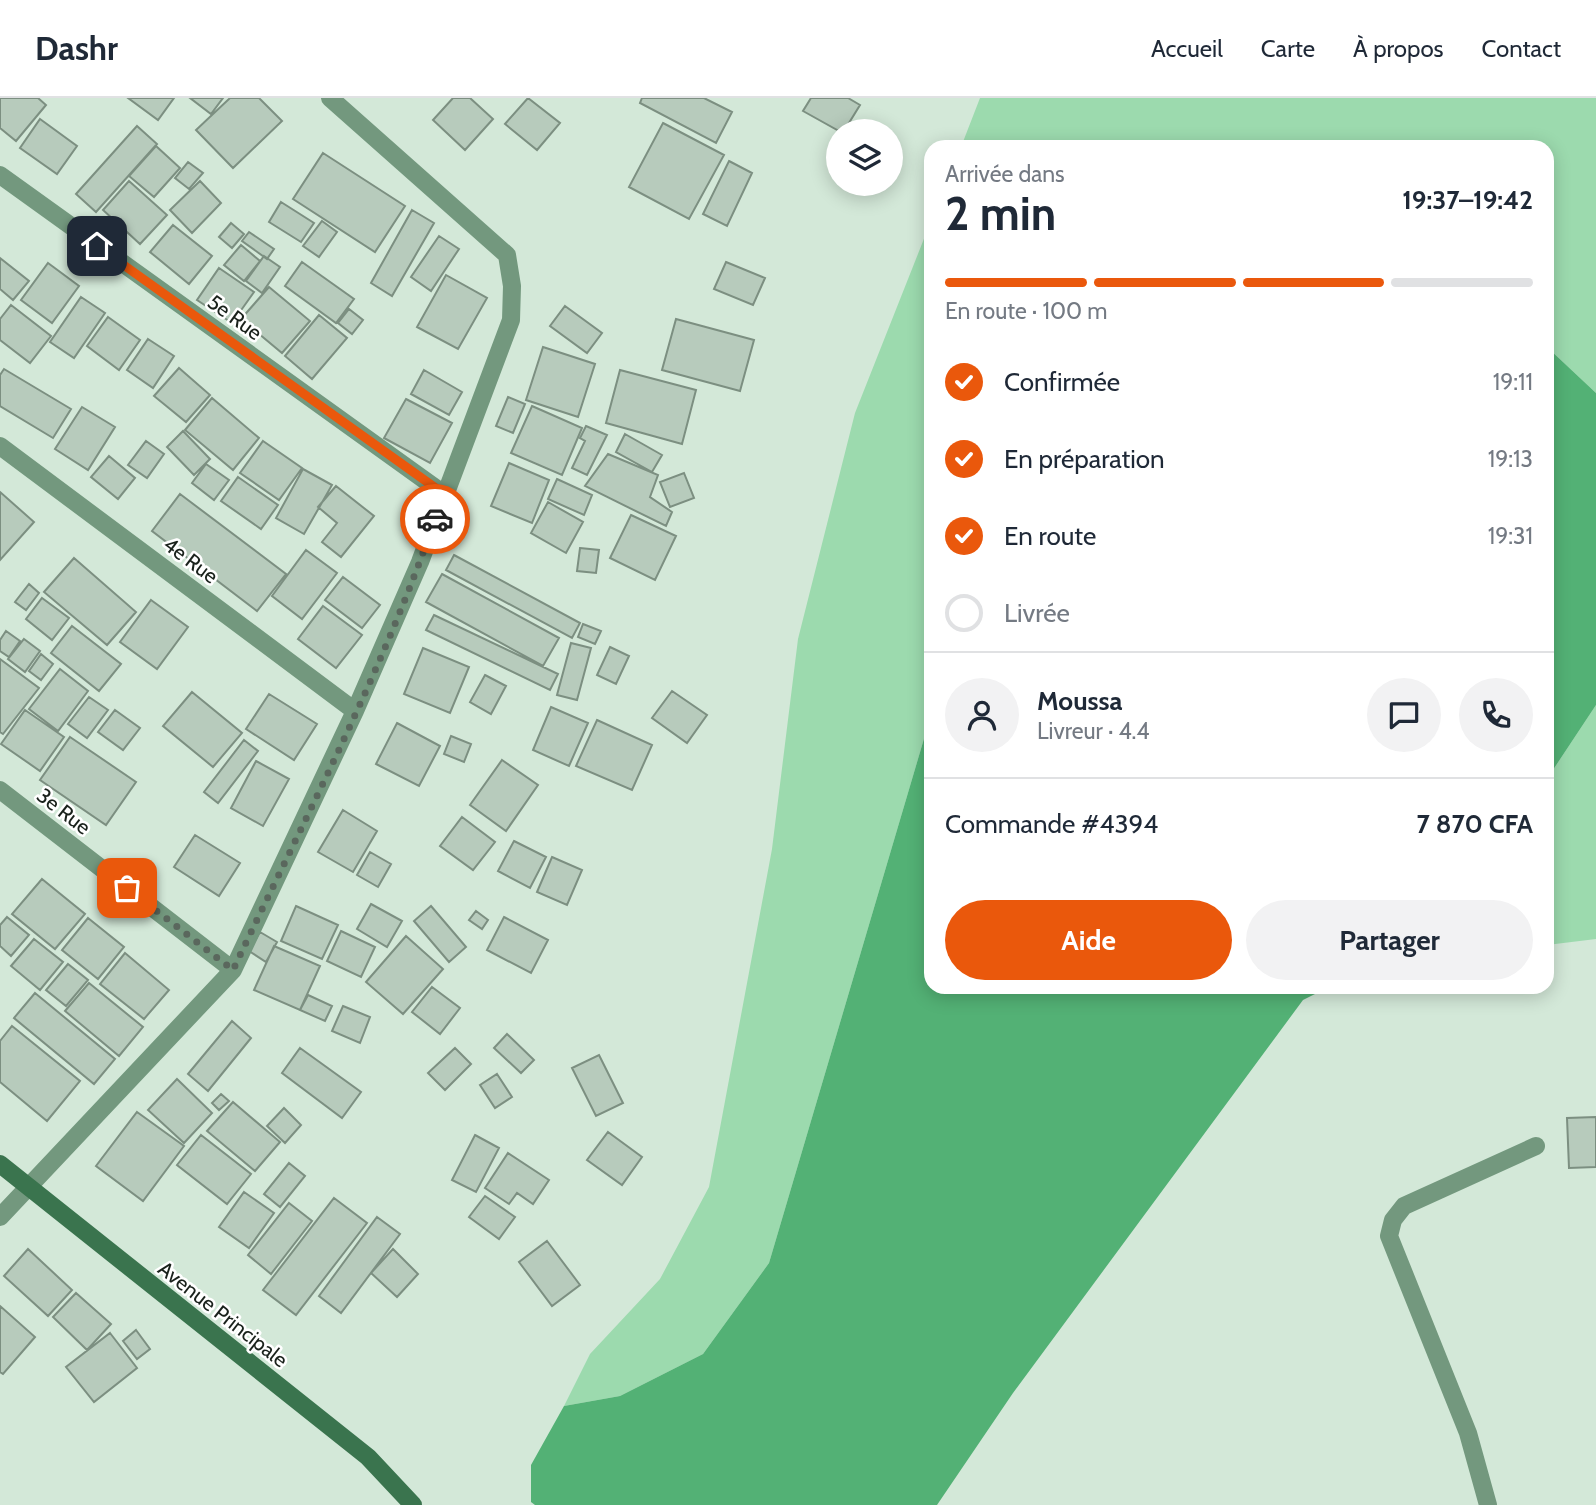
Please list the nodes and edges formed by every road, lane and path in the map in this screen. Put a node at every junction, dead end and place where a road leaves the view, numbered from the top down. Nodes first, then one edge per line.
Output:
1 (330, 98) edge
2 (0, 175) edge
3 (0, 446) edge
4 (444, 494) junction
5 (355, 711) junction
6 (0, 790) edge
7 (233, 970) junction
8 (1536, 1146) dead end
9 (0, 1164) edge
10 (29, 1188) junction
11 (0, 1217) edge
12 (413, 1505) edge
13 (1488, 1505) edge

1 - 4 street
2 - 4 street, 5e Rue
3 - 5 street, 4e Rue
4 - 5 street
5 - 7 street
6 - 7 street, 3e Rue
7 - 10 street
8 - 13 street
9 - 10 street, Avenue Principale
10 - 11 street
10 - 12 street, Avenue Principale

